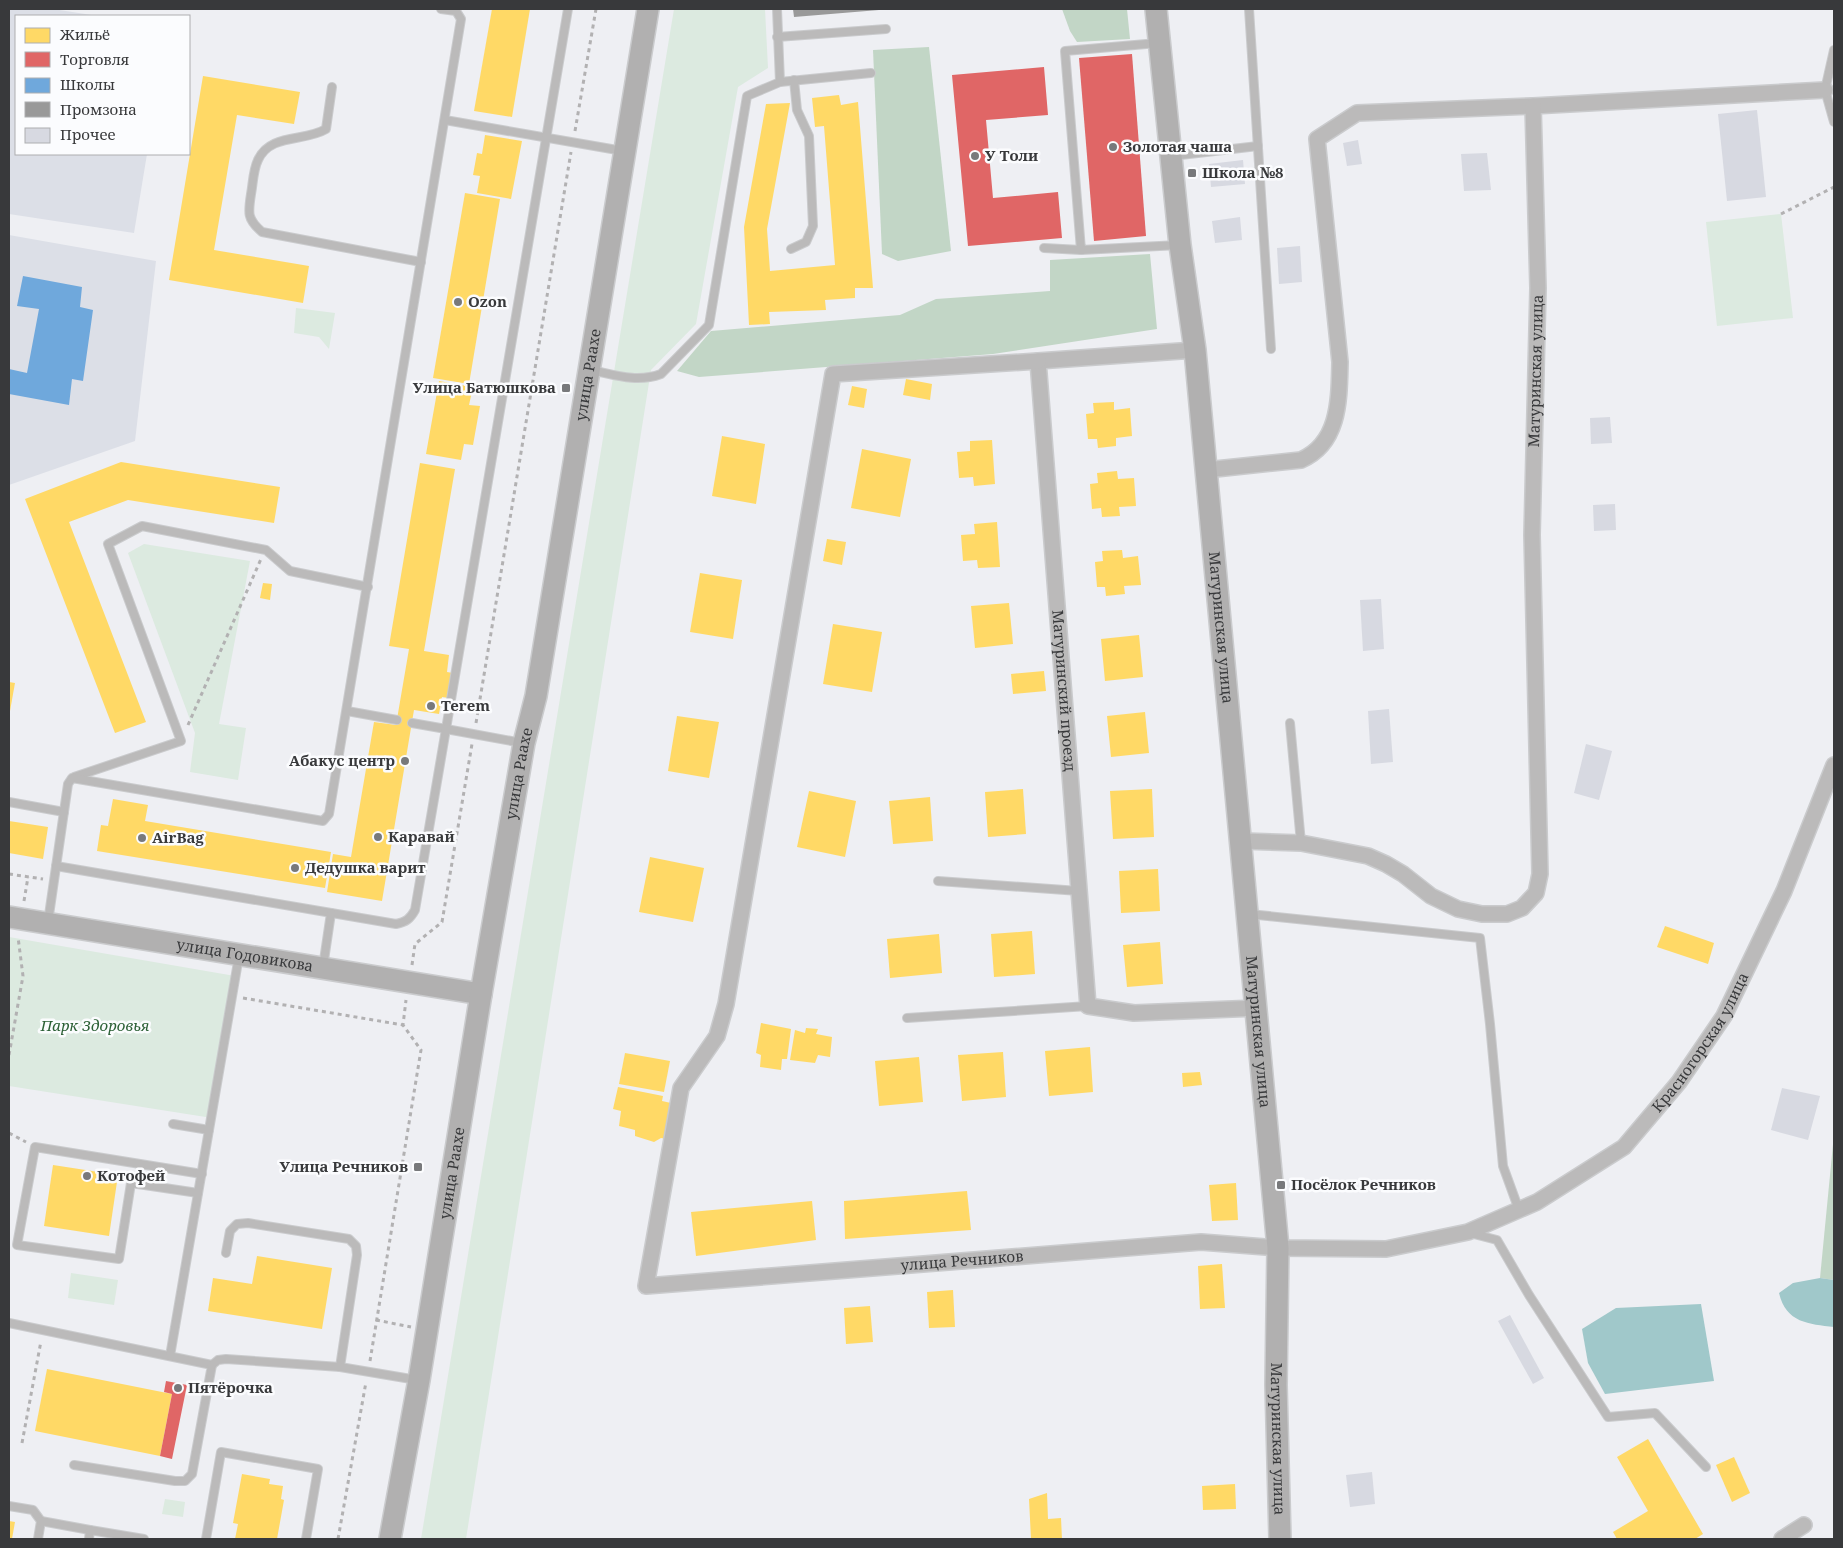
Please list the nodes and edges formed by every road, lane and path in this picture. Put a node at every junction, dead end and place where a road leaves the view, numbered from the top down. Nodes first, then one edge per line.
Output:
1 (441, 9) edge
2 (568, 9) edge
3 (596, 9) edge
4 (648, 9) edge
5 (777, 9) edge
6 (1156, 9) edge
7 (1249, 9) edge
8 (886, 29) dead end
9 (777, 37) junction
10 (1160, 43) junction
11 (1834, 50) edge
12 (871, 74) dead end
13 (794, 80) junction
14 (780, 82) junction
15 (332, 87) dead end
16 (1825, 90) junction
17 (1533, 106) junction
18 (445, 120) junction
19 (1834, 122) edge
20 (545, 137) junction
21 (573, 142) junction
22 (1258, 146) junction
23 (625, 152) junction
24 (1172, 156) junction
25 (1834, 187) edge
26 (1781, 214) dead end
27 (1180, 245) junction
28 (1044, 248) dead end
29 (791, 249) dead end
30 (1081, 250) junction
31 (421, 262) junction
32 (1271, 349) dead end
33 (1195, 350) junction
34 (1038, 361) junction
35 (589, 369) junction
36 (1206, 470) junction
37 (266, 550) junction
38 (368, 587) junction
39 (346, 711) junction
40 (397, 720) dead end
41 (412, 723) dead end
42 (1290, 723) dead end
43 (446, 729) junction
44 (474, 734) junction
45 (182, 741) junction
46 (524, 743) junction
47 (1834, 765) edge
48 (72, 778) junction
49 (9, 802) edge
50 (64, 812) junction
51 (1242, 841) junction
52 (1301, 843) junction
53 (56, 866) junction
54 (938, 880) dead end
55 (1079, 891) junction
56 (331, 913) junction
57 (1248, 914) junction
58 (9, 917) edge
59 (48, 923) junction
60 (18, 937) dead end
61 (240, 955) junction
62 (323, 969) junction
63 (409, 983) junction
64 (481, 994) junction
65 (232, 996) junction
66 (1088, 1006) junction
67 (1257, 1008) junction
68 (907, 1018) dead end
69 (403, 1025) junction
70 (9, 1055) edge
71 (173, 1124) dead end
72 (209, 1130) junction
73 (9, 1133) edge
74 (35, 1147) junction
75 (202, 1174) junction
76 (198, 1193) junction
77 (1519, 1210) junction
78 (1468, 1232) junction
79 (1278, 1248) junction
80 (226, 1253) dead end
81 (9, 1323) edge
82 (53, 1332) junction
83 (170, 1356) junction
84 (212, 1364) junction
85 (340, 1367) junction
86 (368, 1372) junction
87 (419, 1380) junction
88 (22, 1443) dead end
89 (74, 1465) dead end
90 (1706, 1467) dead end
91 (9, 1506) edge
92 (41, 1521) junction
93 (1804, 1525) dead end
94 (90, 1530) junction
95 (38, 1539) edge
96 (88, 1539) edge
97 (144, 1539) edge
98 (206, 1539) edge
99 (306, 1539) edge
100 (338, 1539) edge
101 (390, 1539) edge
102 (1280, 1539) edge
103 (1782, 1539) edge

1 - 18 lane
2 - 20 lane
3 - 21 path
4 - 23 street, улица Раахе
5 - 9 lane
6 - 10 street, Матуринская улица
7 - 22 lane
8 - 9 lane
9 - 14 lane
10 - 24 street, Матуринская улица
10 - 30 lane
11 - 16 lane
12 - 13 lane
13 - 14 lane
13 - 29 lane
14 - 35 lane
15 - 31 lane
16 - 17 street
16 - 19 lane
17 - 36 street
17 - 52 street, Матуринская улица
18 - 20 lane
18 - 31 lane
20 - 21 lane
20 - 43 lane
21 - 23 lane
21 - 44 path
22 - 24 lane
22 - 32 lane
23 - 35 street, улица Раахе
24 - 27 street, Матуринская улица
25 - 26 path
27 - 30 lane
27 - 33 street, Матуринская улица
28 - 30 lane
31 - 38 lane
33 - 34 street
33 - 36 street, Матуринская улица
34 - 55 street, Матуринский проезд
34 - 79 street, улица Речников
35 - 46 street, улица Раахе
36 - 51 street, Матуринская улица
37 - 38 lane
37 - 45 path
37 - 45 lane
38 - 39 lane
39 - 40 lane
39 - 48 lane
41 - 43 lane
42 - 52 lane
43 - 44 lane
43 - 56 lane
44 - 46 lane
44 - 63 path
45 - 48 lane
46 - 64 street, улица Раахе
47 - 77 street, Красногорская улица
48 - 50 lane
49 - 50 lane
50 - 53 lane
51 - 52 street
51 - 57 street, Матуринская улица
53 - 56 lane
53 - 59 lane
54 - 55 lane
55 - 66 street, Матуринский проезд
56 - 62 lane
57 - 67 street, Матуринская улица
57 - 77 lane
58 - 59 street, улица Годовикова
59 - 61 street, улица Годовикова
60 - 70 path
61 - 62 street, улица Годовикова
61 - 65 lane
62 - 63 street, улица Годовикова
63 - 64 street, улица Годовикова
63 - 69 path
64 - 87 street, улица Раахе
65 - 69 path
65 - 72 lane
66 - 67 street
66 - 68 lane
67 - 79 street, Матуринская улица
69 - 86 path
71 - 72 lane
72 - 75 lane
73 - 74 path
74 - 75 lane
74 - 76 lane
75 - 76 lane
76 - 83 lane
77 - 78 street, Красногорская улица
78 - 79 street
78 - 90 lane
79 - 102 street, Матуринская улица
80 - 85 lane
81 - 82 lane
82 - 83 lane
82 - 88 path
83 - 84 lane
84 - 85 lane
84 - 89 lane
85 - 86 lane
86 - 87 lane
86 - 100 path
87 - 101 street, улица Раахе
91 - 92 lane
92 - 94 lane
92 - 95 lane
93 - 103 street
94 - 96 lane
94 - 97 lane
98 - 99 lane

